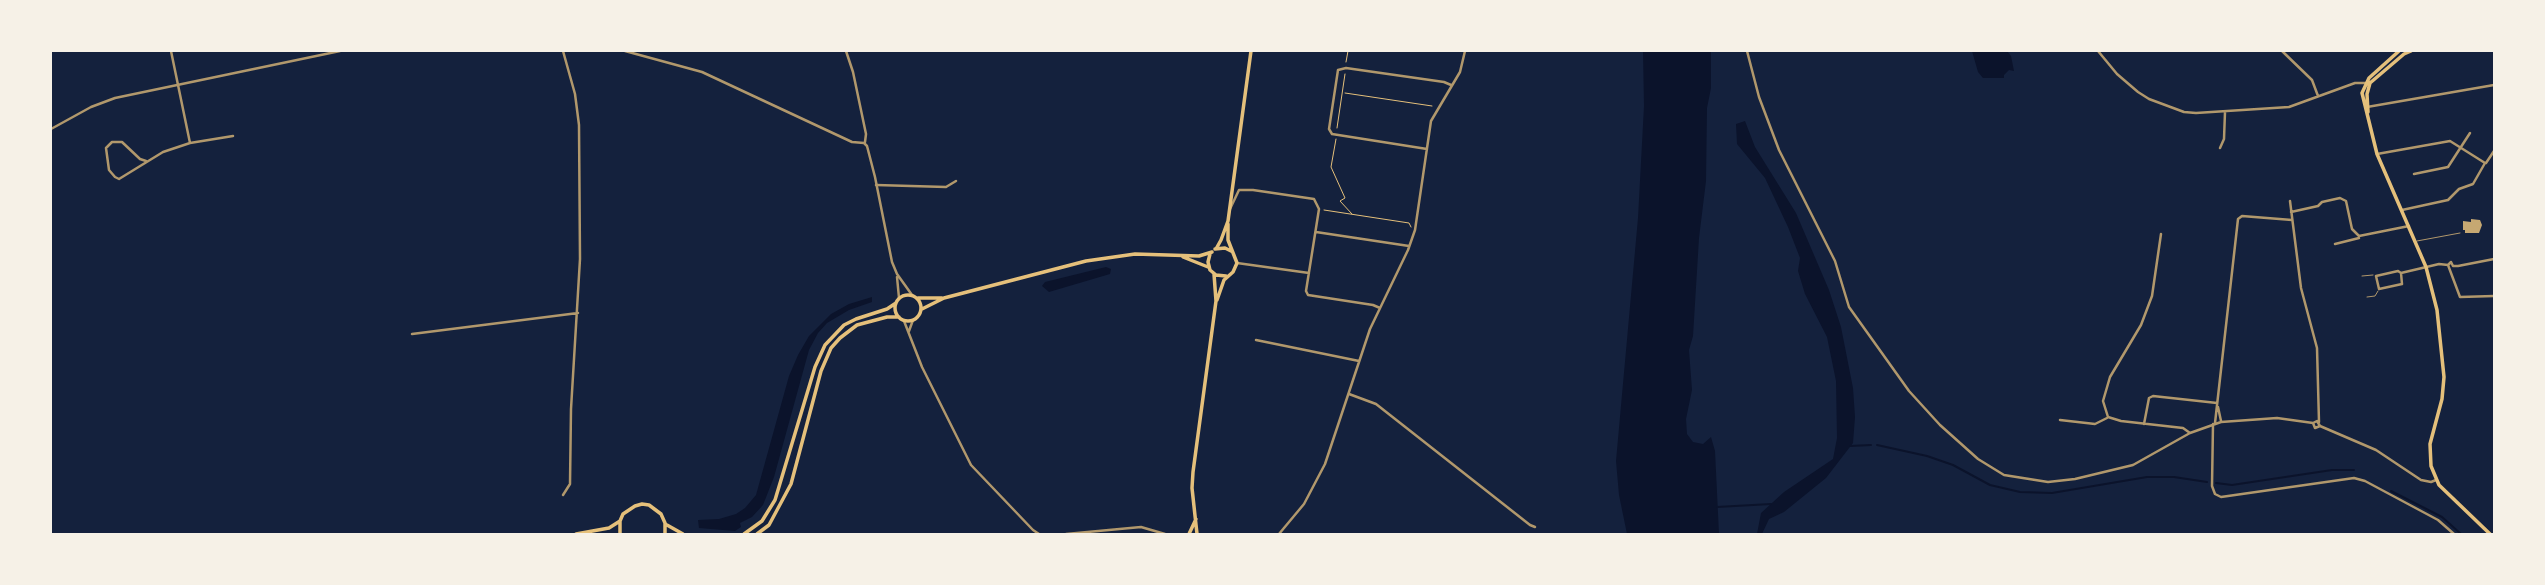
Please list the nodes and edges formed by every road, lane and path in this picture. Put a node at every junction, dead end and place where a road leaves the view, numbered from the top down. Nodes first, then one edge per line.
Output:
1 (171, 51) edge
2 (340, 51) edge
3 (563, 51) edge
4 (625, 51) edge
5 (846, 51) edge
6 (1251, 51) edge
7 (1465, 51) edge
8 (1747, 51) edge
9 (2098, 51) edge
10 (2282, 51) edge
11 (2399, 51) edge
12 (2410, 51) edge
13 (177, 85) junction
14 (2365, 85) junction
15 (2494, 85) edge
16 (1451, 86) junction
17 (1342, 92) dead end
18 (2318, 96) junction
19 (1432, 106) dead end
20 (2368, 107) junction
21 (2225, 112) junction
22 (51, 129) edge
23 (2470, 133) dead end
24 (233, 136) dead end
25 (864, 143) junction
26 (190, 144) junction
27 (2220, 148) dead end
28 (2461, 148) junction
29 (1427, 149) junction
30 (2494, 151) edge
31 (2377, 154) junction
32 (146, 161) junction
33 (2485, 163) junction
34 (2414, 174) dead end
35 (956, 181) dead end
36 (876, 185) junction
37 (2290, 201) dead end
38 (1319, 209) junction
39 (1229, 210) junction
40 (2401, 210) junction
41 (2291, 212) junction
42 (2292, 220) junction
43 (1228, 221) junction
44 (2409, 226) junction
45 (1415, 230) junction
46 (1315, 232) junction
47 (2460, 233) dead end
48 (2161, 234) dead end
49 (2362, 237) junction
50 (2416, 241) junction
51 (2335, 244) dead end
52 (1409, 246) junction
53 (1214, 250) junction
54 (1233, 252) junction
55 (1181, 256) junction
56 (2494, 259) edge
57 (1237, 263) junction
58 (2448, 265) junction
59 (1209, 267) junction
60 (2426, 267) junction
61 (1309, 273) junction
62 (2401, 273) junction
63 (897, 274) junction
64 (1214, 274) junction
65 (1228, 275) junction
66 (2362, 276) dead end
67 (2376, 276) junction
68 (2379, 289) junction
69 (914, 296) junction
70 (2494, 296) edge
71 (900, 298) junction
72 (944, 298) junction
73 (2367, 298) dead end
74 (1216, 301) junction
75 (896, 303) junction
76 (1380, 308) junction
77 (922, 309) junction
78 (578, 313) junction
79 (899, 317) junction
80 (913, 320) junction
81 (904, 321) junction
82 (909, 331) junction
83 (412, 334) dead end
84 (1256, 340) dead end
85 (1359, 361) junction
86 (1349, 394) junction
87 (2218, 404) junction
88 (2108, 417) junction
89 (2060, 420) dead end
90 (2221, 422) junction
91 (2317, 423) junction
92 (2144, 424) junction
93 (2214, 424) junction
94 (2208, 425) junction
95 (2190, 433) junction
96 (2213, 437) junction
97 (2436, 480) junction
98 (564, 495) dead end
99 (1196, 517) junction
100 (620, 521) junction
101 (665, 523) junction
102 (1535, 527) dead end
103 (1151, 530) junction
104 (576, 534) edge
105 (620, 534) edge
106 (665, 534) edge
107 (683, 534) edge
108 (744, 534) edge
109 (757, 534) edge
110 (1039, 534) edge
111 (1066, 534) edge
112 (1156, 534) edge
113 (1165, 534) edge
114 (1189, 534) edge
115 (1197, 534) edge
116 (1279, 534) edge
117 (2454, 534) edge
118 (2490, 534) edge

1 - 13 street
2 - 13 street
3 - 78 street
4 - 25 street
5 - 25 street
6 - 39 main road
7 - 16 street
8 - 95 street
9 - 21 street
10 - 18 street
11 - 14 main road
12 - 14 main road
13 - 22 street
13 - 26 street
14 - 18 street
14 - 20 main road
15 - 20 street
16 - 29 street
16 - 29 street
17 - 19 path
18 - 21 street
20 - 31 main road
21 - 27 street
23 - 28 street
24 - 26 street
25 - 36 street
26 - 32 street
28 - 31 street
28 - 33 street
28 - 34 street
29 - 45 street
30 - 33 street
31 - 40 main road
32 - 32 street
33 - 40 street
35 - 36 street
36 - 63 street
37 - 41 street
38 - 39 street
38 - 45 path
38 - 46 street
39 - 43 main road
40 - 44 main road
41 - 42 street
41 - 49 street
42 - 87 street
42 - 91 street
43 - 53 main road
43 - 54 main road
44 - 49 street
44 - 50 main road
45 - 52 street
46 - 52 street
46 - 61 street
47 - 50 lane
48 - 88 street
49 - 51 street
50 - 60 main road
52 - 76 street
53 - 54 main road
53 - 55 main road
53 - 59 main road
54 - 57 main road
55 - 59 main road
55 - 72 main road
56 - 58 street
57 - 61 street
57 - 65 main road
58 - 60 street
58 - 70 street
59 - 64 main road
60 - 62 street
60 - 97 main road
61 - 76 street
62 - 67 street
62 - 68 street
63 - 69 street
63 - 71 street
64 - 65 main road
64 - 74 main road
65 - 74 main road
66 - 67 lane
67 - 68 street
68 - 73 lane
69 - 71 main road
69 - 72 main road
69 - 77 main road
71 - 75 main road
72 - 77 main road
74 - 99 main road
75 - 79 main road
75 - 108 main road
76 - 85 street
77 - 80 main road
78 - 83 street
78 - 98 street
79 - 81 main road
79 - 109 main road
80 - 81 main road
80 - 82 street
81 - 82 street
82 - 110 street
84 - 85 street
85 - 86 street
86 - 102 street
86 - 116 street
87 - 90 street
87 - 92 street
87 - 93 street
88 - 89 street
88 - 92 street
90 - 91 street
90 - 93 street
91 - 97 street
92 - 95 street
93 - 94 street
93 - 96 street
94 - 95 street
94 - 96 street
96 - 117 street
97 - 118 main road
99 - 114 main road
99 - 115 main road
100 - 101 main road
100 - 104 main road
100 - 105 main road
101 - 106 main road
101 - 107 main road
103 - 111 street
103 - 112 street
103 - 113 street

